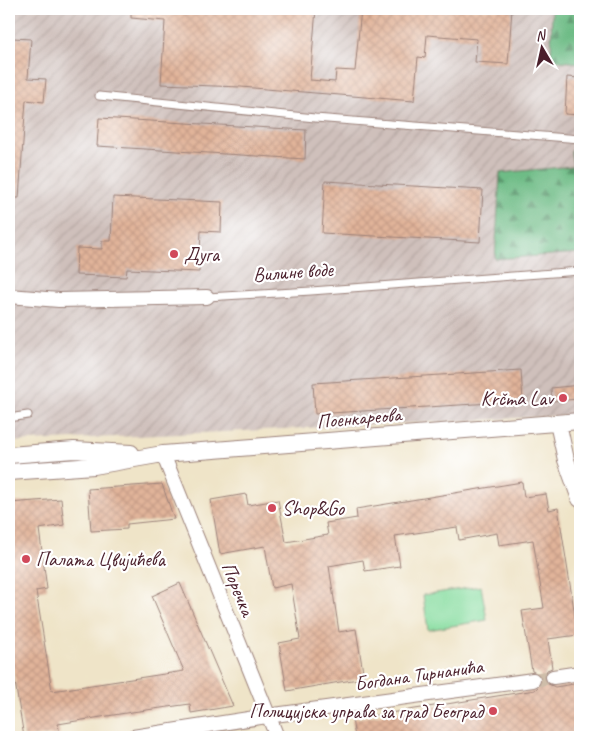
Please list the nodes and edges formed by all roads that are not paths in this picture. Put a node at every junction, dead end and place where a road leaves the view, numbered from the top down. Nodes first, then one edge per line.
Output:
1 (98, 96) dead end
2 (580, 139) edge
3 (580, 271) edge
4 (9, 296) edge
5 (206, 297) joint
6 (28, 415) dead end
7 (9, 418) edge
8 (580, 421) edge
9 (558, 423) junction
10 (163, 454) junction
11 (9, 455) edge
12 (9, 472) edge
13 (580, 499) edge
14 (580, 673) edge
15 (554, 677) tunnel mouth
16 (533, 680) tunnel mouth
17 (273, 715) junction
18 (170, 734) edge
19 (133, 737) edge
20 (277, 737) edge

1 - 2 lane
3 - 5 lane, Вилине воде
4 - 5 street, Вилине воде
6 - 7 lane
8 - 9 street, Поенкареова
9 - 10 street, Поенкареова
9 - 13 street
10 - 11 street, Поенкареова
10 - 12 street, Поенкареова
10 - 17 street, Поречка
14 - 15 street
16 - 17 street, Богдана Тирнанића
17 - 18 street, Богдана Тирнанића
17 - 20 street, Поречка
18 - 19 street, Богдана Тирнанића

